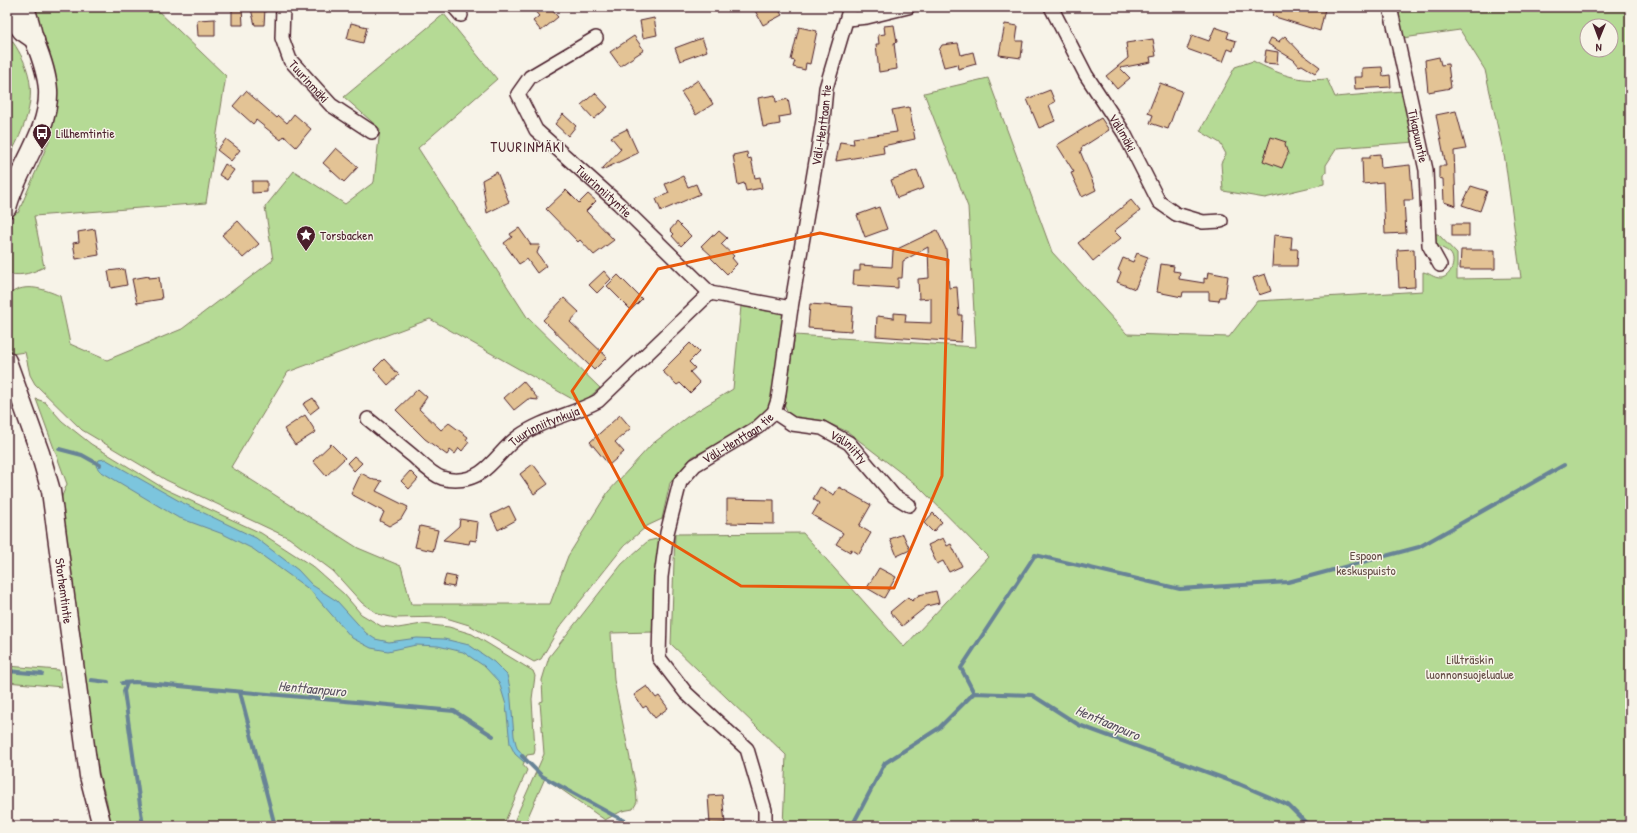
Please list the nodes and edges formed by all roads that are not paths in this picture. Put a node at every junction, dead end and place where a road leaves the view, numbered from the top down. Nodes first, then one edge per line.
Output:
1 (24, 7) edge
2 (283, 7) edge
3 (908, 7) edge
4 (1051, 7) edge
5 (1390, 7) edge
6 (7, 11) edge
7 (849, 13) edge
8 (596, 38) dead end
9 (35, 40) junction
10 (372, 132) dead end
11 (7, 208) edge
12 (1220, 222) dead end
13 (1440, 265) dead end
14 (710, 293) junction
15 (791, 308) junction
16 (7, 361) edge
17 (774, 412) junction
18 (368, 419) dead end
19 (909, 505) dead end
20 (102, 826) edge
21 (765, 826) edge

1 - 9 main road
2 - 10 street, Tuurinmäki
3 - 7 street
4 - 12 street, Välimäki
5 - 13 street, Tikapuuntie
6 - 9 main road
7 - 15 street, Väli-Henttaan tie
8 - 14 street, Tuurinniityntie
9 - 11 main road
14 - 15 street
14 - 18 street, Tuurinniitynkuja
15 - 17 street, Väli-Henttaan tie
16 - 20 main road, Storhemtintie
17 - 19 street, Väliniitty
17 - 21 street, Väli-Henttaan tie

